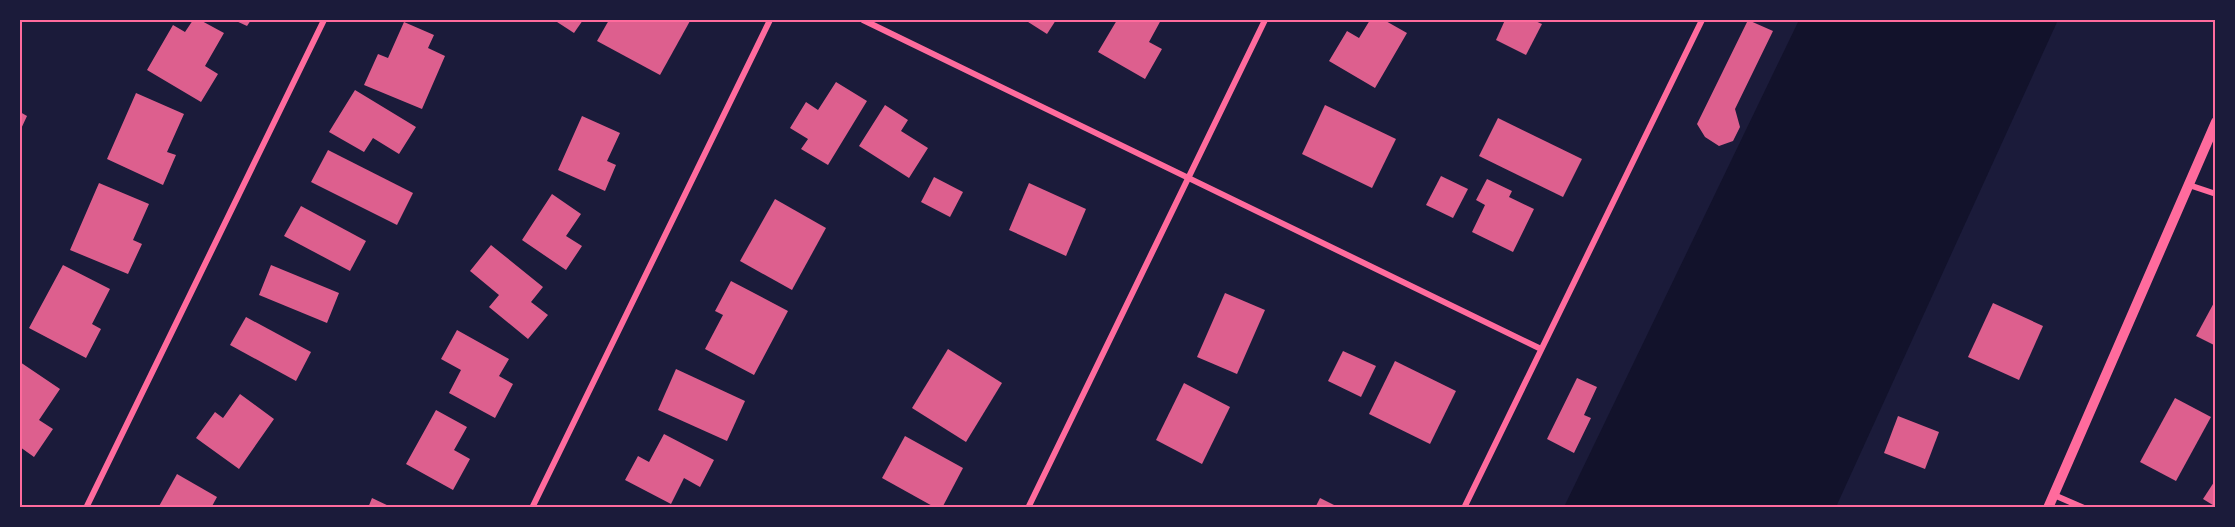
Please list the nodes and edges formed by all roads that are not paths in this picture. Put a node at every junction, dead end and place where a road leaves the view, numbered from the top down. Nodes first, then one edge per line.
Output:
1 (324, 20) edge
2 (770, 20) edge
3 (863, 20) edge
4 (1265, 20) edge
5 (1702, 20) edge
6 (2216, 122) edge
7 (1188, 178) junction
8 (2189, 184) junction
9 (2216, 194) edge
10 (1541, 350) junction
11 (2054, 495) junction
12 (86, 507) edge
13 (532, 507) edge
14 (1029, 507) edge
15 (1464, 507) edge
16 (2048, 507) edge
17 (2084, 507) edge

1 - 12 street
2 - 13 street
3 - 7 street
4 - 7 street
5 - 10 street
6 - 8 street
7 - 10 street
7 - 14 street
8 - 9 street
8 - 11 street
10 - 15 street
11 - 16 street
11 - 17 street

